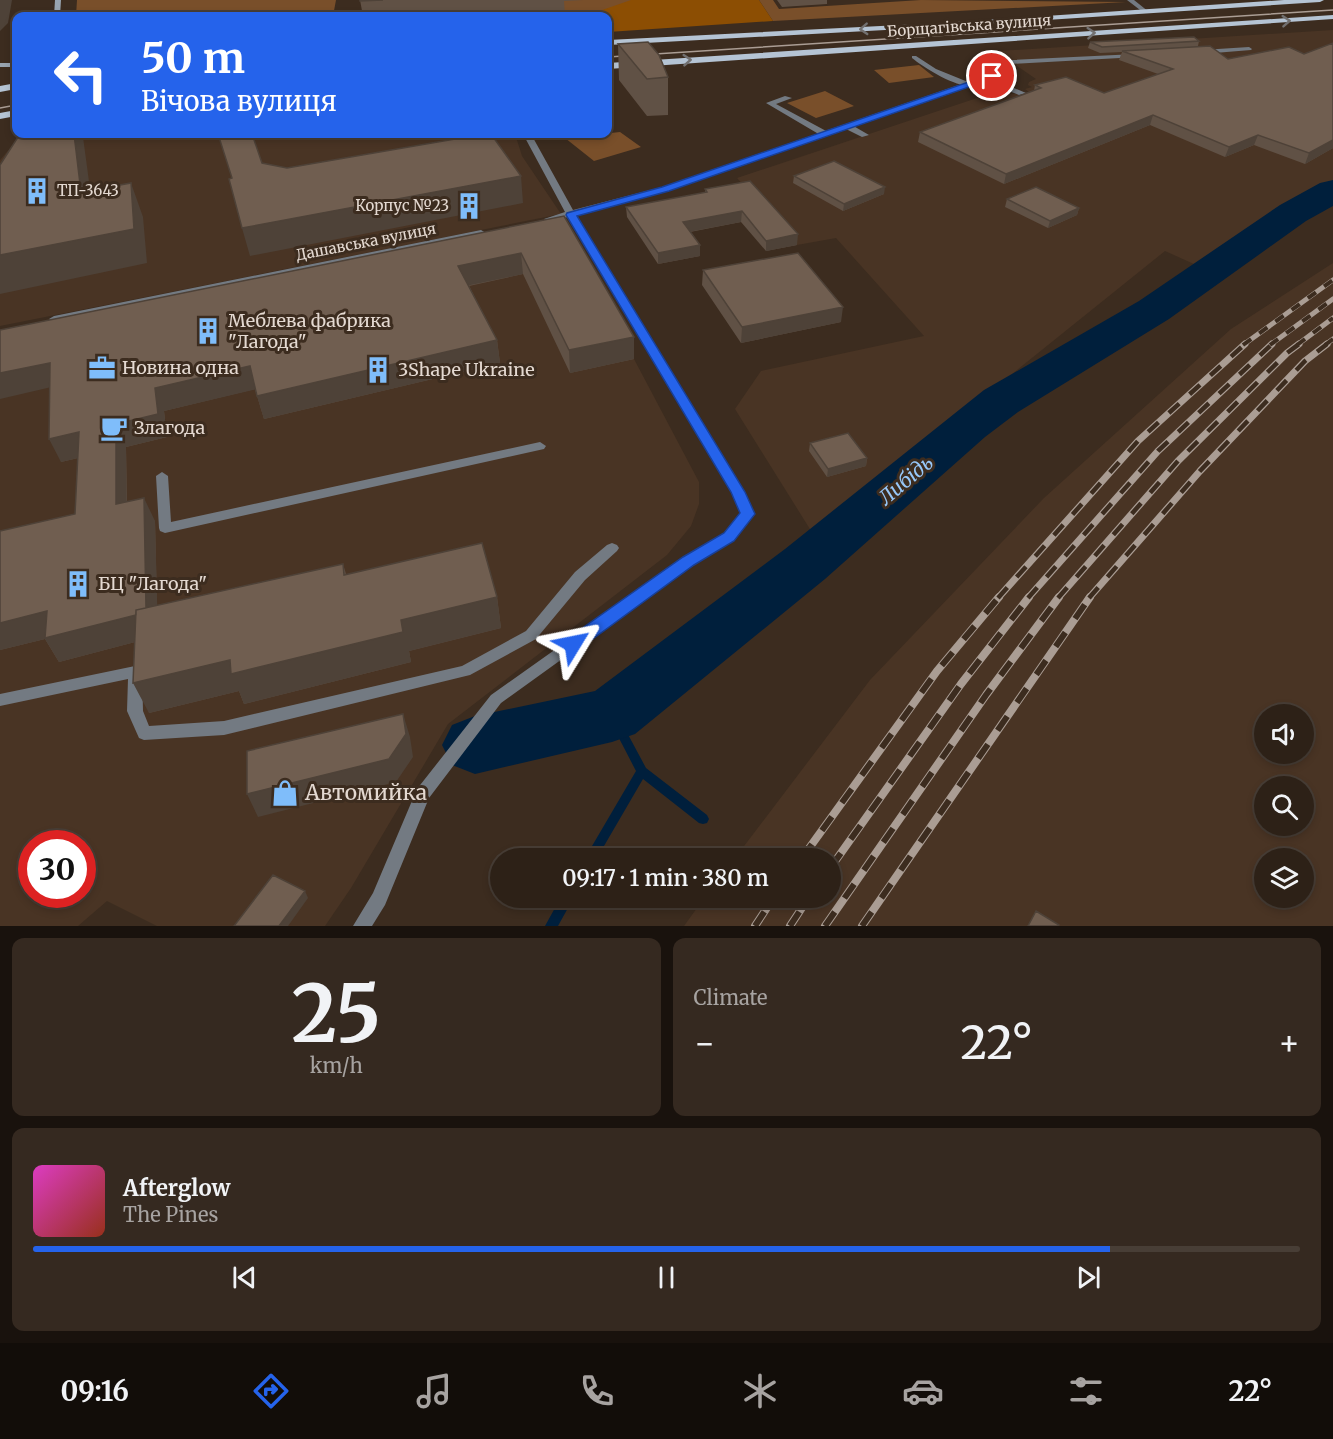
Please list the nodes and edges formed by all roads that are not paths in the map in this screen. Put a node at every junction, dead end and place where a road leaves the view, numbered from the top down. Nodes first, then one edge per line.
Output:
1 (1130, 0) edge
2 (1320, 0) edge
3 (1146, 12) junction
4 (1333, 17) edge
5 (612, 43) edge
6 (1249, 50) dead end
7 (1189, 53) edge
8 (1142, 55) edge
9 (914, 57) dead end
10 (612, 66) edge
11 (986, 79) junction
12 (969, 84) junction
13 (1022, 93) edge
14 (788, 98) dead end
15 (848, 126) junction
16 (825, 134) junction
17 (865, 135) dead end
18 (529, 138) edge
19 (571, 215) junction
20 (534, 222) edge
21 (493, 230) edge
22 (48, 320) edge
23 (540, 446) dead end
24 (162, 476) dead end
25 (612, 548) dead end
26 (0, 700) edge
27 (362, 926) edge

1 - 3 street
2 - 3 main road, Борщагівська вулиця
3 -> 5 main road, Борщагівська вулиця
10 -> 4 main road, Борщагівська вулиця
6 - 7 street
8 - 11 street
9 - 12 street
11 - 12 street
11 - 13 street
12 - 15 street
14 - 16 street
15 - 16 street
15 - 17 street
16 - 19 street
18 - 19 street
19 - 20 street
19 - 27 street
21 - 22 street, Дашавська вулиця
23 - 24 street
25 - 26 street

